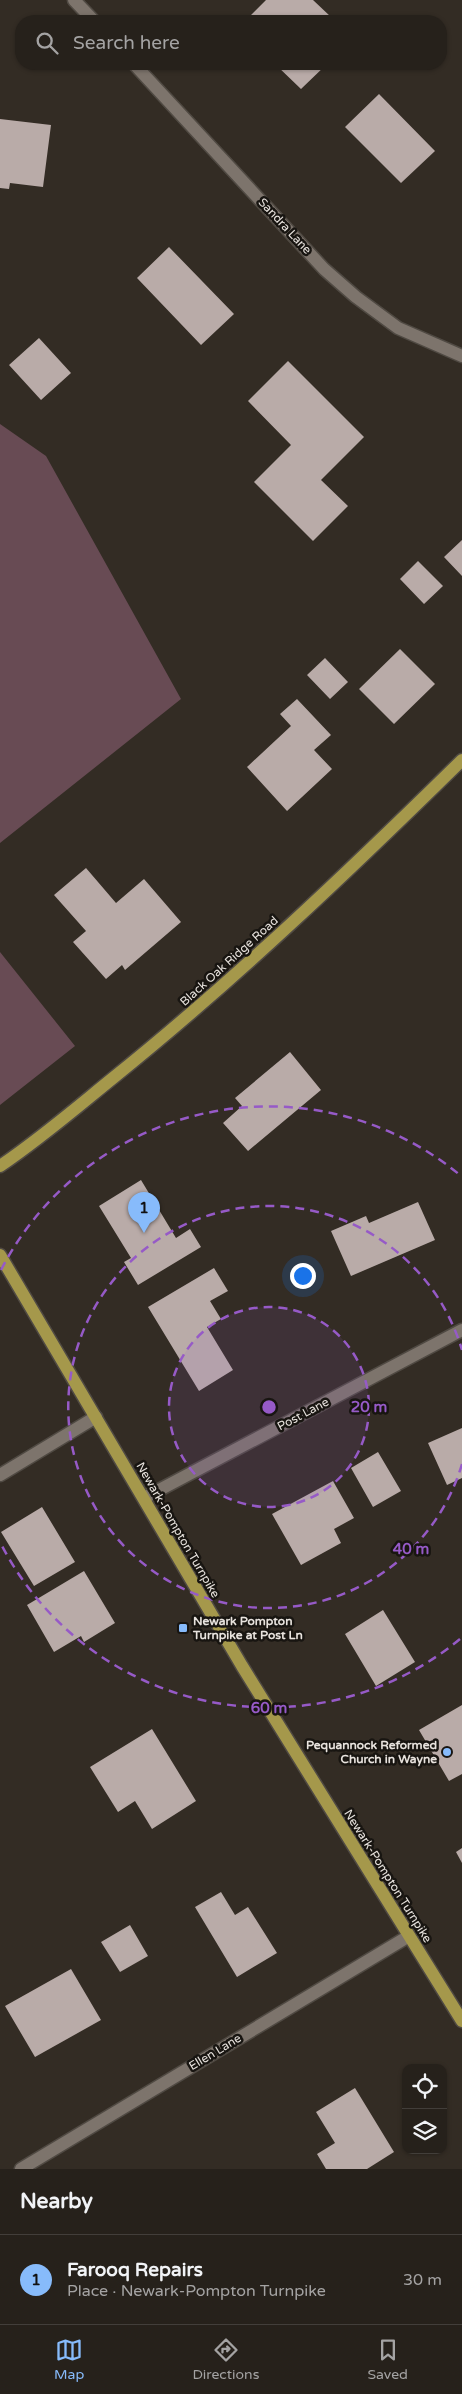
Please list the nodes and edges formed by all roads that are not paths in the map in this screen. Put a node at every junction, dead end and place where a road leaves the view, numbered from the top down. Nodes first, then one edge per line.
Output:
1 (74, 0) edge
2 (88, 15) edge
3 (140, 70) edge
4 (462, 356) edge
5 (462, 760) edge
6 (0, 1166) edge
7 (0, 1255) edge
8 (462, 1330) edge
9 (96, 1417) junction
10 (0, 1474) edge
11 (144, 1498) junction
12 (409, 1936) junction
13 (462, 2021) edge
14 (21, 2169) edge

1 - 2 street
3 - 4 street, Sandra Lane
5 - 6 main road, Black Oak Ridge Road
7 - 9 main road, Newark-Pompton Turnpike
8 - 11 street, Post Lane
9 - 10 street
9 - 11 main road, Newark-Pompton Turnpike
11 - 12 main road, Newark-Pompton Turnpike
12 - 13 main road, Newark-Pompton Turnpike
12 - 14 street, Ellen Lane

